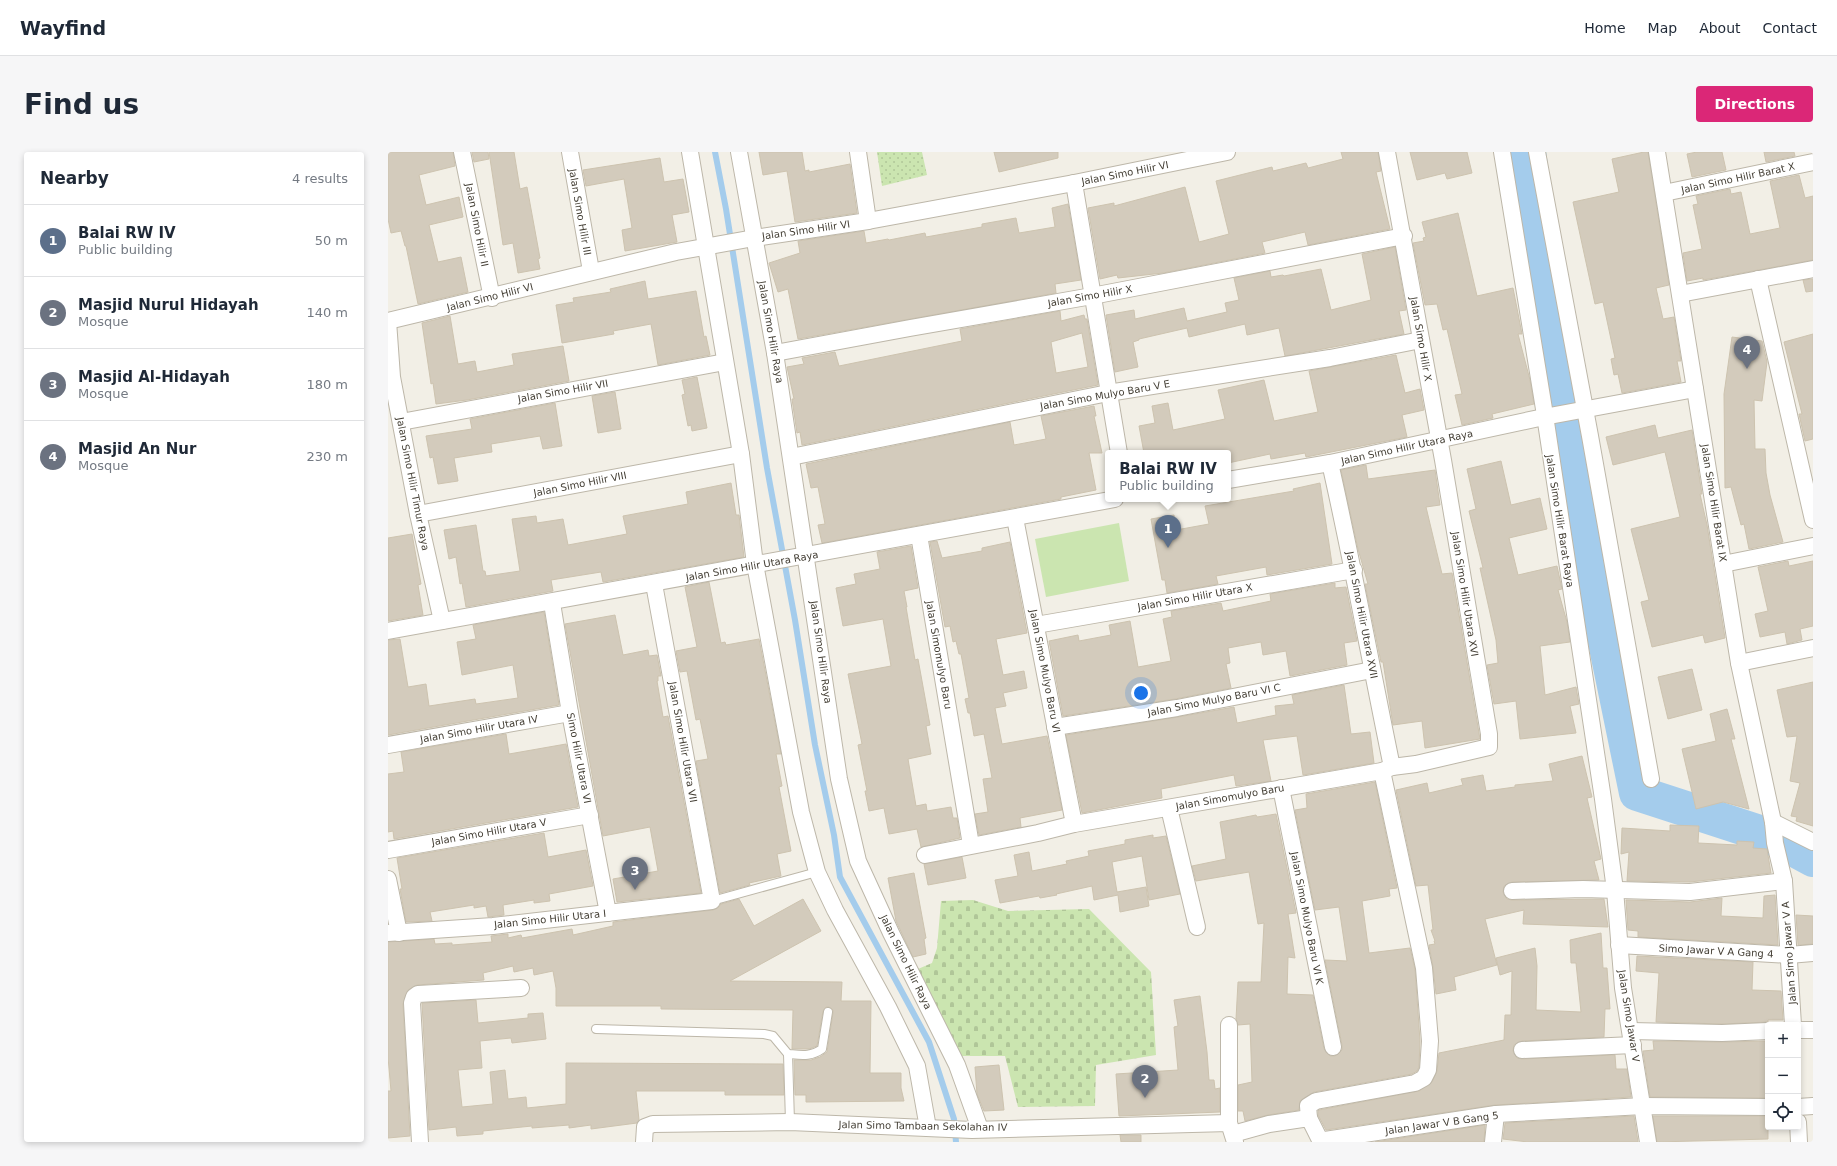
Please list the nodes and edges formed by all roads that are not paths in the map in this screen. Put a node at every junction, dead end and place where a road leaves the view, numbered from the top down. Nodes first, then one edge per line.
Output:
1 (462, 152) edge
2 (570, 152) edge
3 (690, 152) edge
4 (738, 152) edge
5 (858, 152) edge
6 (1227, 152) edge
7 (1387, 152) edge
8 (1502, 152) edge
9 (1537, 152) edge
10 (1657, 152) edge
11 (1813, 162) edge
12 (1074, 183) junction
13 (1664, 193) junction
14 (868, 221) junction
15 (1404, 236) junction
16 (748, 239) junction
17 (712, 246) junction
18 (1813, 269) edge
19 (591, 271) junction
20 (1758, 279) junction
21 (1680, 294) junction
22 (1092, 296) junction
23 (492, 298) junction
24 (388, 321) edge
25 (1421, 340) junction
26 (775, 353) junction
27 (725, 362) junction
28 (390, 377) edge
29 (1695, 389) junction
30 (1108, 393) junction
31 (1581, 410) junction
32 (1549, 416) junction
33 (401, 422) junction
34 (1439, 441) junction
35 (1119, 450) edge
36 (741, 454) junction
37 (791, 457) junction
38 (1330, 463) junction
39 (1231, 480) edge
40 (1105, 501) edge
41 (418, 514) junction
42 (1015, 518) junction
43 (1813, 520) edge
44 (919, 535) junction
45 (1813, 546) edge
46 (807, 556) junction
47 (762, 563) junction
48 (1723, 564) junction
49 (1354, 570) junction
50 (654, 584) junction
51 (552, 603) junction
52 (442, 621) junction
53 (1036, 625) junction
54 (388, 631) edge
55 (1813, 648) edge
56 (1739, 663) junction
57 (1372, 670) junction
58 (570, 713) junction
59 (1055, 727) junction
60 (388, 744) edge
61 (1489, 747) joint
62 (1387, 769) junction
63 (1651, 779) dead end
64 (1281, 788) junction
65 (1168, 808) junction
66 (590, 814) junction
67 (1074, 824) junction
68 (1775, 837) junction
69 (1813, 842) edge
70 (972, 845) junction
71 (388, 850) edge
72 (925, 855) dead end
73 (817, 872) junction
74 (388, 879) edge
75 (1784, 881) junction
76 (1615, 890) junction
77 (1512, 891) dead end
78 (712, 901) junction
79 (608, 913) junction
80 (1197, 927) dead end
81 (393, 933) edge
82 (1619, 945) junction
83 (1813, 953) edge
84 (1789, 955) junction
85 (521, 988) dead end
86 (828, 1012) dead end
87 (1794, 1022) edge
88 (1229, 1025) dead end
89 (596, 1029) dead end
90 (1801, 1030) edge
91 (1813, 1030) edge
92 (1765, 1031) edge
93 (1632, 1038) junction
94 (1333, 1047) dead end
95 (1522, 1050) dead end
96 (788, 1054) junction
97 (1643, 1106) junction
98 (1813, 1106) edge
99 (1765, 1107) edge
100 (1801, 1107) edge
101 (1496, 1114) junction
102 (1309, 1118) junction
103 (790, 1122) junction
104 (934, 1128) junction
105 (976, 1129) junction
106 (1798, 1130) edge
107 (1232, 1133) edge
108 (1059, 1135) edge
109 (420, 1142) edge
110 (644, 1142) edge
111 (1493, 1142) edge
112 (1648, 1142) edge
113 (1799, 1142) edge

1 - 23 street, Jalan Simo Hilir II
2 - 19 street, Jalan Simo Hilir III
3 - 17 street
4 - 16 street, Jalan Simo Hilir Raya
5 - 14 street
6 - 12 street, Jalan Simo Hilir VI
7 - 15 street, Jalan Simo Hilir X
8 - 32 street, Jalan Simo Hilir Barat Raya
9 - 31 street
10 - 13 street, Jalan Simo Hilir Barat IX
11 - 13 street, Jalan Simo Hilir Barat X
12 - 14 street, Jalan Simo Hilir VI
12 - 22 street
13 - 21 street, Jalan Simo Hilir Barat IX
14 - 16 street, Jalan Simo Hilir VI
15 - 22 street, Jalan Simo Hilir X
15 - 25 street, Jalan Simo Hilir X
16 - 17 street, Jalan Simo Hilir VI
16 - 26 street, Jalan Simo Hilir Raya
17 - 19 street, Jalan Simo Hilir VI
17 - 27 street
18 - 20 street
19 - 23 street, Jalan Simo Hilir VI
20 - 21 street
20 - 43 street
21 - 29 street, Jalan Simo Hilir Barat IX
22 - 26 street, Jalan Simo Hilir X
22 - 30 street
23 - 24 street, Jalan Simo Hilir VI
24 - 28 street, Jalan Simo Hilir Timur Raya
25 - 30 street, Jalan Simo Mulyo Baru V E
25 - 34 street, Jalan Simo Hilir X
26 - 37 street, Jalan Simo Hilir Raya
27 - 33 street, Jalan Simo Hilir VII
27 - 36 street
28 - 33 street, Jalan Simo Hilir Timur Raya
29 - 31 street, Jalan Simo Hilir Utara Raya
29 - 48 street, Jalan Simo Hilir Barat IX
30 - 35 street
30 - 37 street, Jalan Simo Mulyo Baru V E
31 - 32 street, Jalan Simo Hilir Utara Raya
31 - 63 street
32 - 34 street, Jalan Simo Hilir Utara Raya
32 - 76 street, Jalan Simo Hilir Barat Raya
33 - 41 street, Jalan Simo Hilir Timur Raya
34 - 38 street, Jalan Simo Hilir Utara Raya
34 - 61 street, Jalan Simo Hilir Utara XVI
36 - 41 street, Jalan Simo Hilir VIII
36 - 47 street
37 - 46 street, Jalan Simo Hilir Raya
38 - 39 street, Jalan Simo Hilir Utara Raya
38 - 49 street, Jalan Simo Hilir Utara XVII
40 - 42 street, Jalan Simo Hilir Utara Raya
41 - 52 street, Jalan Simo Hilir Timur Raya
42 - 44 street, Jalan Simo Hilir Utara Raya
42 - 53 street, Jalan Simo Mulyo Baru VI
44 - 46 street, Jalan Simo Hilir Utara Raya
44 - 70 street, Jalan Simomulyo Baru
45 - 48 street
46 - 47 street, Jalan Simo Hilir Utara Raya
46 - 105 street, Jalan Simo Hilir Raya
47 - 50 street, Jalan Simo Hilir Utara Raya
47 - 73 street
48 - 56 street, Jalan Simo Hilir Barat IX
49 - 53 street, Jalan Simo Hilir Utara X
49 - 57 street, Jalan Simo Hilir Utara XVII
50 - 51 street, Jalan Simo Hilir Utara Raya
50 - 78 street, Jalan Simo Hilir Utara VII
51 - 52 street, Jalan Simo Hilir Utara Raya
51 - 58 street, Simo Hilir Utara VI
52 - 54 street, Jalan Simo Hilir Utara Raya
53 - 59 street, Jalan Simo Mulyo Baru VI
55 - 56 street
56 - 68 street, Jalan Simo Hilir Barat IX
57 - 59 street, Jalan Simo Mulyo Baru VI C
57 - 62 street, Jalan Simo Hilir Utara XVII
58 - 60 street, Jalan Simo Hilir Utara IV
58 - 66 street, Simo Hilir Utara VI
59 - 67 street, Jalan Simo Mulyo Baru VI
61 - 62 street, Jalan Simomulyo Baru
62 - 64 street, Jalan Simomulyo Baru
62 - 102 street, Jalan Simo Hilir Utara XVII
64 - 65 street, Jalan Simomulyo Baru
64 - 94 street, Jalan Simo Mulyo Baru VI K
65 - 67 street, Jalan Simomulyo Baru
65 - 80 street
66 - 71 street, Jalan Simo Hilir Utara V
66 - 79 street, Simo Hilir Utara VI
67 - 70 street, Jalan Simomulyo Baru
68 - 69 street
68 - 75 street, Jalan Simo Jawar V A
70 - 72 street, Jalan Simomulyo Baru
73 - 78 lane
73 - 104 street
74 - 81 street
75 - 76 street
75 - 84 street, Jalan Simo Jawar V A
76 - 77 street
76 - 82 street, Jalan Simo Jawar V
78 - 79 street, Jalan Simo Hilir Utara I
79 - 81 street, Jalan Simo Hilir Utara I
82 - 84 street, Simo Jawar V A Gang 4
82 - 93 street, Jalan Simo Jawar V
83 - 84 street, Simo Jawar V A Gang 4
84 - 87 street, Jalan Simo Jawar V A
85 - 109 street
86 - 96 lane
88 - 107 street
89 - 96 lane
90 - 91 street
92 - 93 street
93 - 95 street
93 - 97 street, Jalan Simo Jawar V
96 - 103 lane
97 - 99 street, Jalan Jawar V B Gang 5
97 - 101 street, Jalan Jawar V B Gang 5
97 - 112 street, Jalan Simo Jawar V
98 - 100 street
101 - 102 street, Jalan Jawar V B Gang 5
101 - 111 street
102 - 107 street
103 - 104 street, Jalan Simo Tambaan Sekolahan IV
103 - 110 street, Jalan Simo Tambaan Sekolahan IV
104 - 105 street, Jalan Simo Tambaan Sekolahan IV
105 - 108 street, Jalan Simo Tambaan Sekolahan IV
106 - 113 street
107 - 108 street, Jalan Simo Tambaan Sekolahan IV

